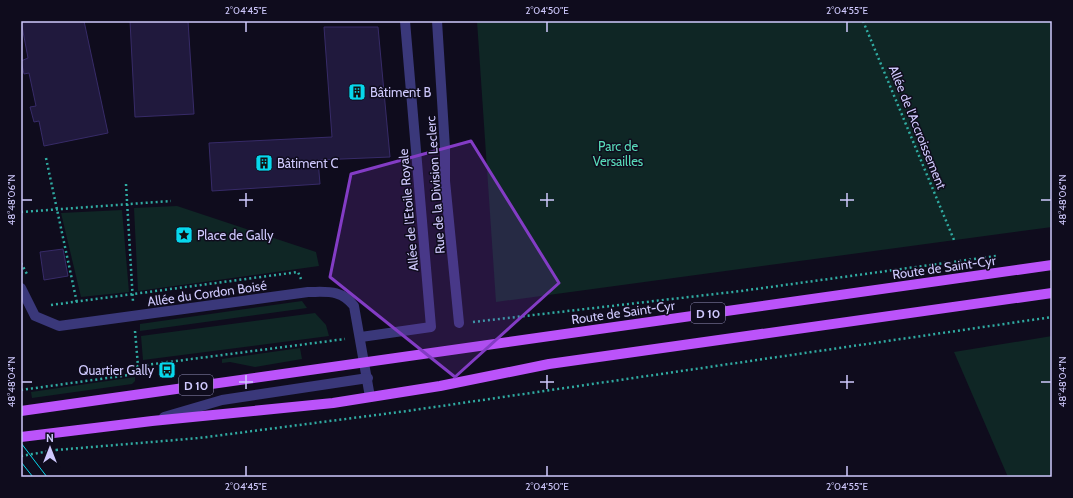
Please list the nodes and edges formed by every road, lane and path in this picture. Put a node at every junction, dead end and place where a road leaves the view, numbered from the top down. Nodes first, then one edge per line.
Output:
1 (405, 21) edge
2 (437, 21) edge
3 (864, 21) edge
4 (46, 158) dead end
5 (126, 184) dead end
6 (171, 201) dead end
7 (127, 203) junction
8 (56, 209) junction
9 (21, 212) edge
10 (954, 240) dead end
11 (998, 256) dead end
12 (21, 263) edge
13 (1052, 264) edge
14 (28, 276) dead end
15 (21, 288) edge
16 (305, 293) junction
17 (1052, 293) edge
18 (133, 295) junction
19 (77, 303) junction
20 (47, 305) dead end
21 (134, 306) dead end
22 (1052, 317) edge
23 (459, 323) joint
24 (361, 337) junction
25 (333, 340) dead end
26 (135, 342) dead end
27 (365, 362) junction
28 (138, 366) junction
29 (368, 378) junction
30 (21, 390) edge
31 (370, 397) junction
32 (24, 411) edge
33 (152, 421) junction
34 (21, 438) edge
35 (21, 456) edge

1 - 24 street, Allée de l'Etoile Royale
2 - 23 street, Rue de la Division Leclerc
3 - 10 path, Allée de l'Accroissement
4 - 8 path
5 - 7 path
6 - 7 path
7 - 8 path
7 - 18 path
8 - 9 path
8 - 19 path
11 - 23 path
12 - 14 path
13 - 27 main road, Route de Saint-Cyr / D 10
15 - 16 street, Allée du Cordon Boisé
16 - 18 path
16 - 24 street, Allée du Cordon Boisé
17 - 31 main road, D 10
18 - 19 path
18 - 21 path
19 - 20 path
22 - 35 path, bridge
24 - 27 street, Allée du Cordon Boisé
25 - 28 path
26 - 28 path
27 - 29 street, Allée du Cordon Boisé
27 - 32 main road, D 10
28 - 30 path
29 - 31 street, Allée du Cordon Boisé
29 - 33 street
31 - 33 main road, D 10
33 - 34 main road, D 10

